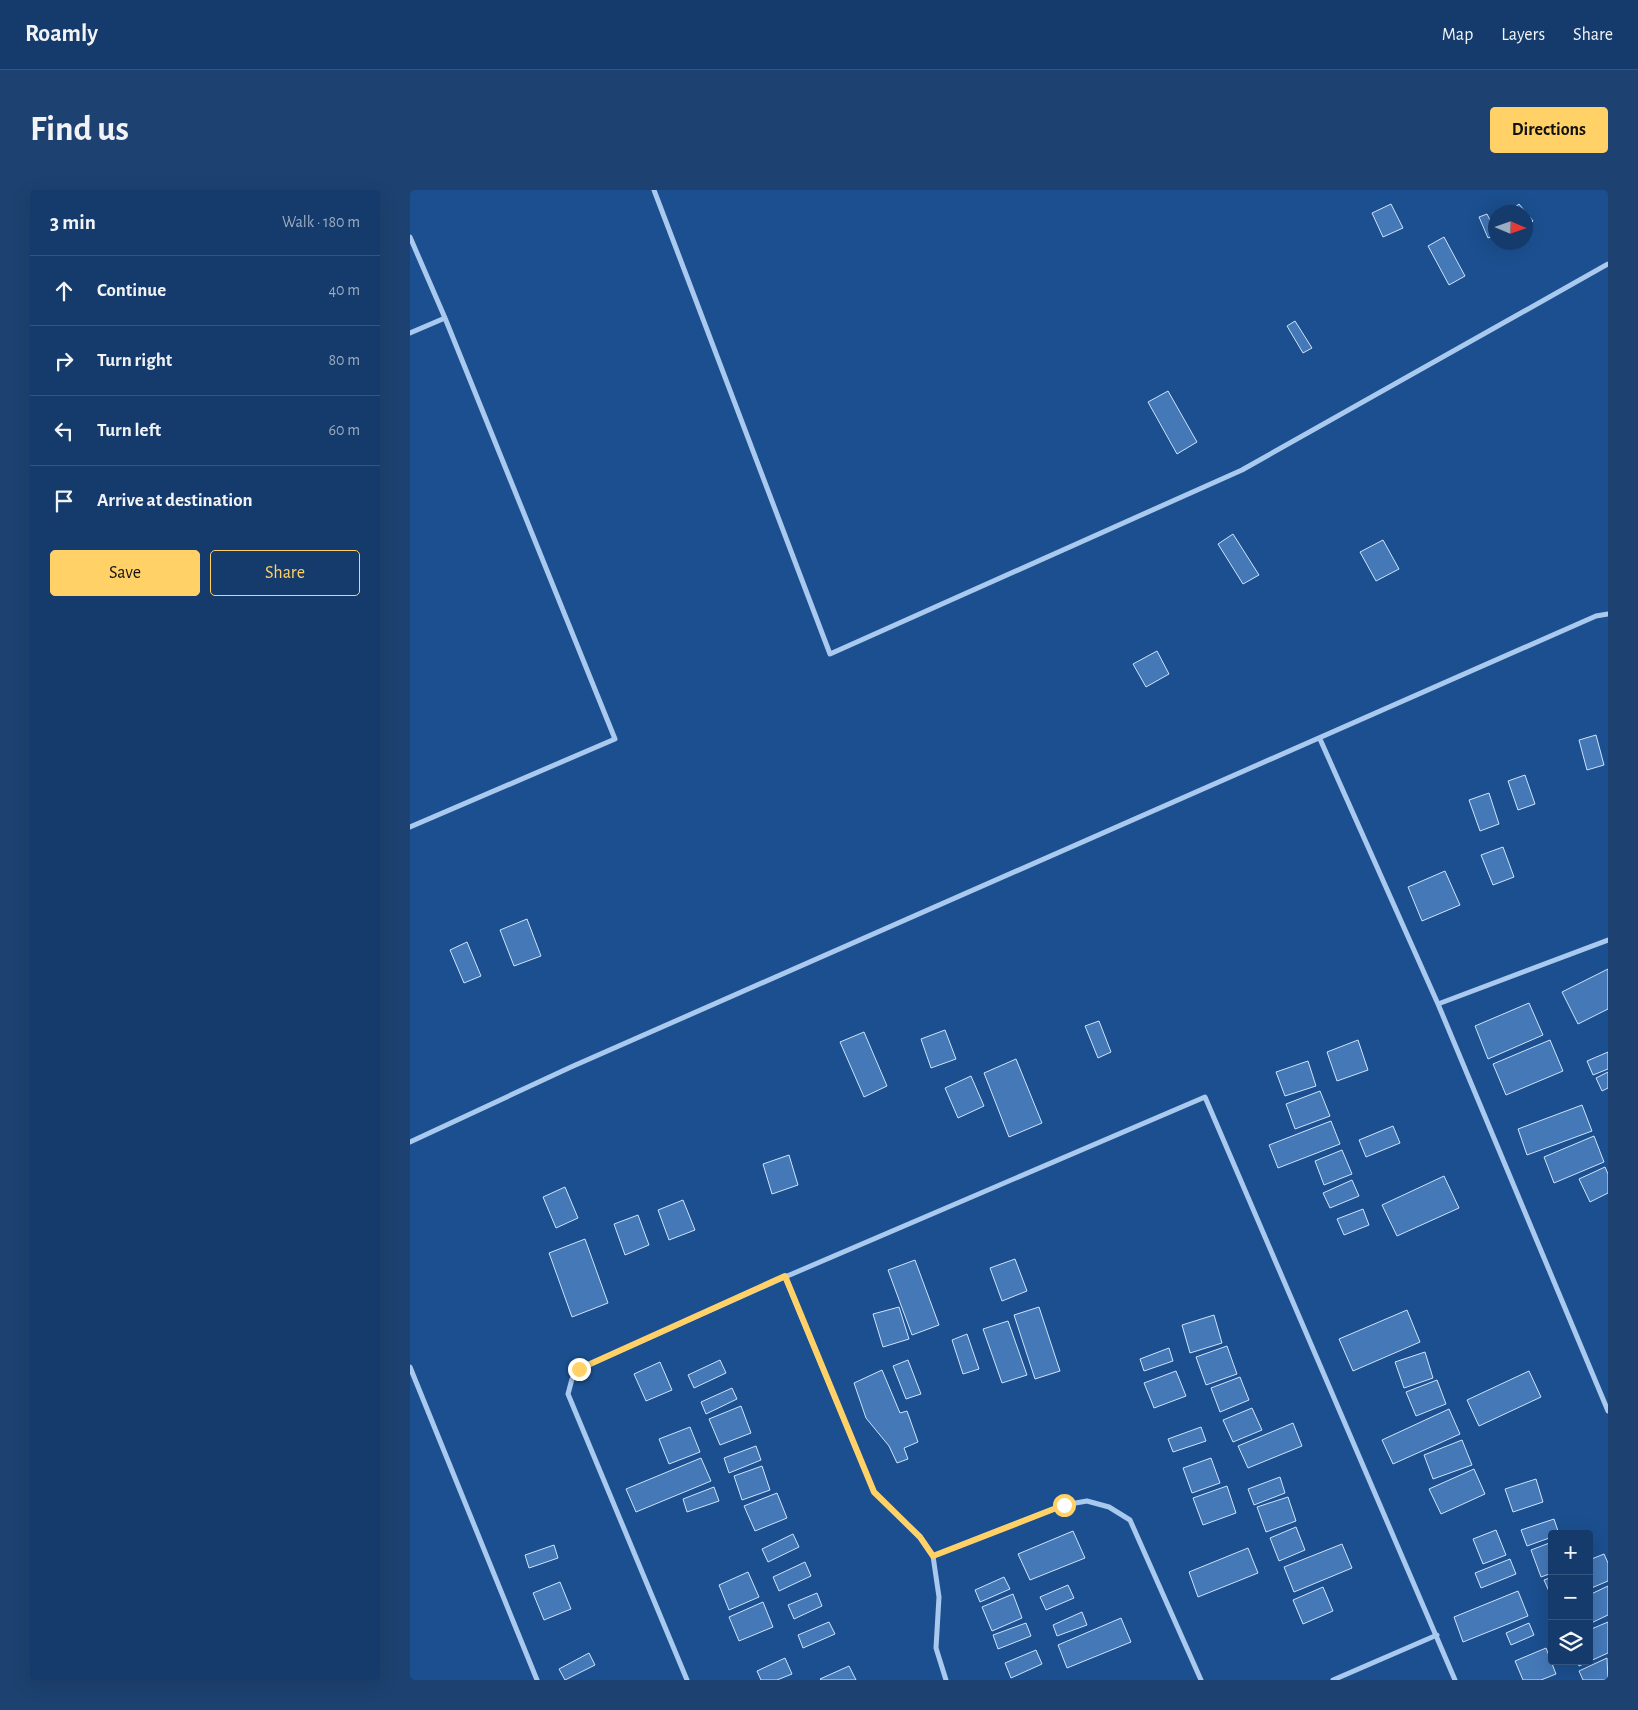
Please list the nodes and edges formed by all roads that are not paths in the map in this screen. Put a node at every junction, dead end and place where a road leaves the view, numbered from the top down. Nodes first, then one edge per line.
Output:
1 (654, 190) edge
2 (410, 237) edge
3 (1608, 264) edge
4 (444, 318) junction
5 (410, 333) edge
6 (1608, 614) edge
7 (1320, 739) junction
8 (410, 827) edge
9 (1608, 940) edge
10 (1438, 1004) junction
11 (410, 1142) edge
12 (785, 1276) junction
13 (410, 1367) edge
14 (1608, 1411) edge
15 (933, 1556) junction
16 (1437, 1635) junction
17 (537, 1680) edge
18 (687, 1680) edge
19 (946, 1680) edge
20 (1201, 1680) edge
21 (1333, 1680) edge
22 (1455, 1680) edge

1 - 3 street
2 - 4 street
4 - 5 street
4 - 8 street
6 - 7 street
7 - 10 street
7 - 11 street
9 - 10 street
10 - 14 street
12 - 15 street
12 - 16 street
12 - 18 street
13 - 17 street
15 - 19 street
15 - 20 street
16 - 21 street
16 - 22 street

